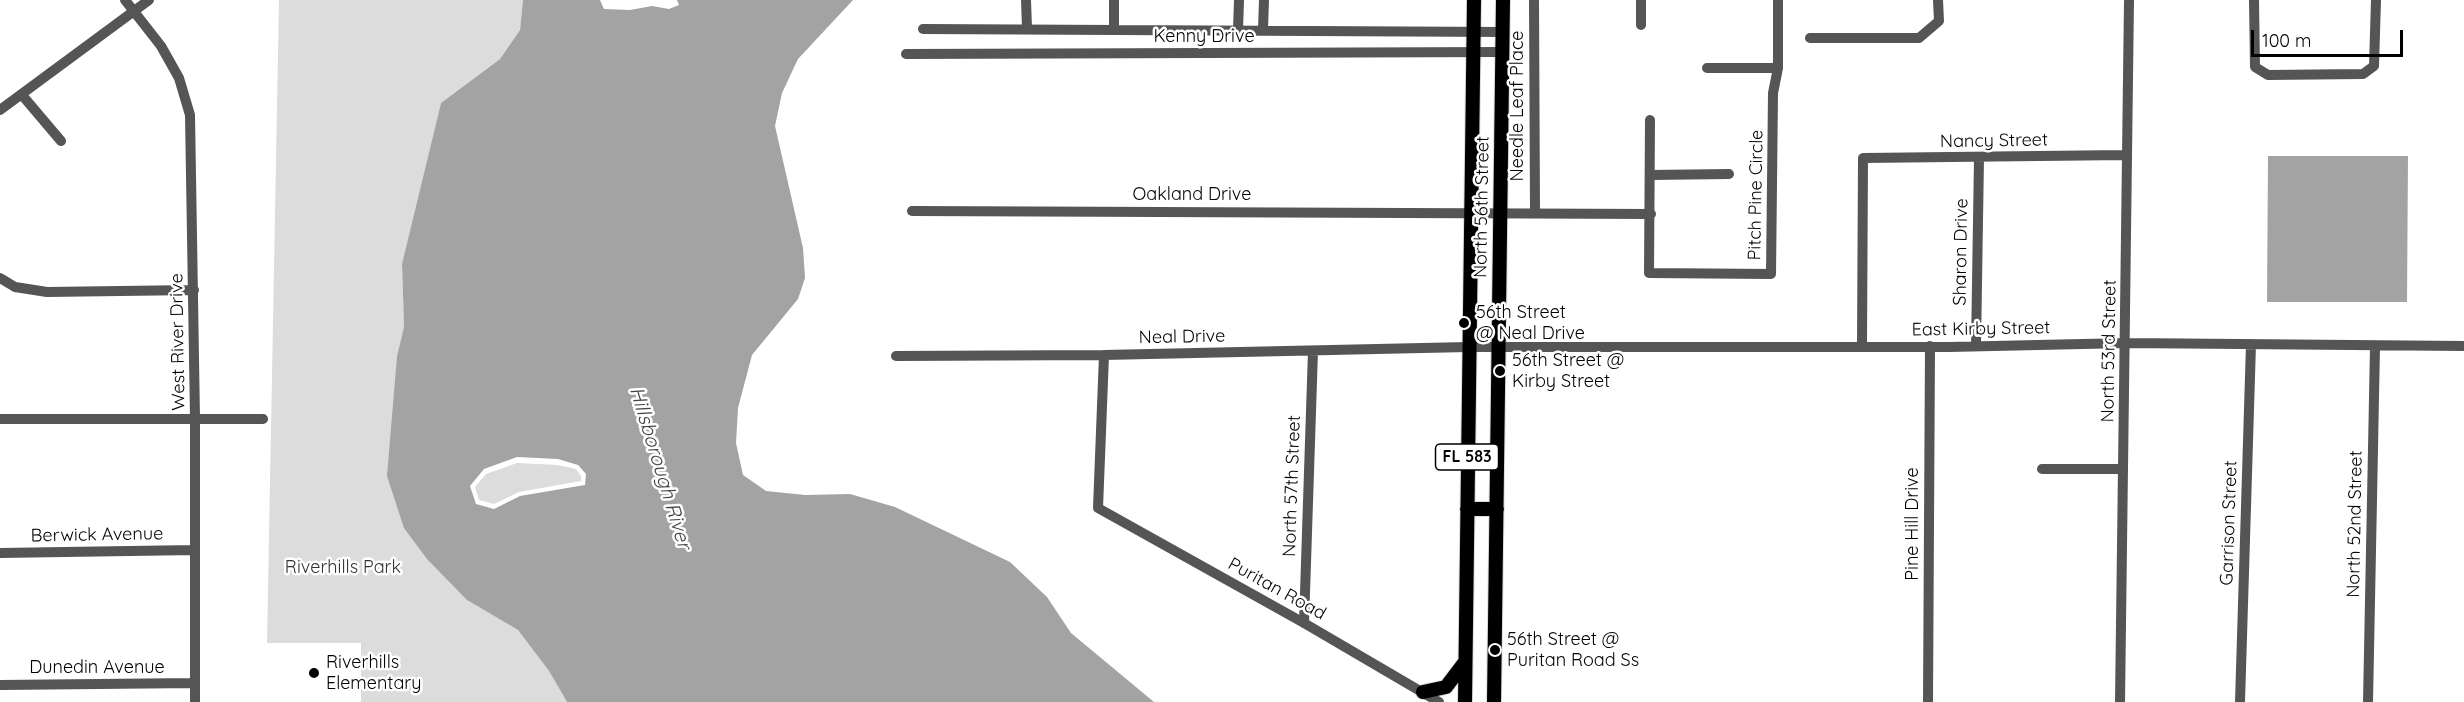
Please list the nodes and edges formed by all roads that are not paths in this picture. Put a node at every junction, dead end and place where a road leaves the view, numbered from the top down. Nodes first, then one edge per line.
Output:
1 (125, 0) edge
2 (148, 0) edge
3 (1026, 0) edge
4 (1114, 0) edge
5 (1239, 0) edge
6 (1263, 0) edge
7 (1474, 0) edge
8 (1503, 0) edge
9 (1533, 0) edge
10 (1641, 0) edge
11 (1778, 0) edge
12 (1938, 0) edge
13 (2129, 0) edge
14 (2254, 0) edge
15 (2376, 0) edge
16 (135, 10) junction
17 (1641, 25) dead end
18 (1027, 28) junction
19 (923, 29) dead end
20 (1114, 29) junction
21 (1239, 30) junction
22 (1263, 30) junction
23 (1474, 32) junction
24 (1503, 32) junction
25 (1810, 38) dead end
26 (1474, 52) junction
27 (1502, 52) junction
28 (906, 54) dead end
29 (1707, 68) dead end
30 (1778, 68) junction
31 (22, 95) junction
32 (0, 110) edge
33 (1650, 120) dead end
34 (61, 141) dead end
35 (2126, 155) junction
36 (1979, 158) junction
37 (1729, 174) dead end
38 (1650, 175) junction
39 (912, 211) dead end
40 (1535, 212) junction
41 (1471, 213) junction
42 (1499, 213) junction
43 (1651, 214) junction
44 (0, 278) edge
45 (194, 290) junction
46 (2127, 343) junction
47 (2251, 344) junction
48 (1862, 345) junction
49 (1930, 346) junction
50 (1976, 346) junction
51 (2464, 346) edge
52 (1468, 347) junction
53 (1498, 347) junction
54 (2375, 347) junction
55 (1313, 351) junction
56 (1104, 355) junction
57 (896, 356) dead end
58 (195, 418) junction
59 (0, 419) edge
60 (263, 419) dead end
61 (2042, 469) dead end
62 (2122, 469) junction
63 (1467, 509) junction
64 (1497, 509) junction
65 (195, 550) junction
66 (0, 553) edge
67 (1305, 623) junction
68 (1466, 660) junction
69 (195, 683) junction
70 (0, 685) edge
71 (1423, 692) junction
72 (195, 702) edge
73 (1439, 702) edge
74 (1465, 702) edge
75 (1494, 702) edge
76 (1928, 702) edge
77 (2121, 702) edge
78 (2240, 702) edge
79 (2368, 702) edge

1 - 16 street, West River Drive
2 - 16 street
3 - 18 street
4 - 20 street
5 - 21 street
6 - 22 street
7 - 23 main road, North 56th Street / FL 583
8 - 24 main road, North 56th Street / FL 583
9 - 40 street, Needle Leaf Place
10 - 17 street
11 - 30 street, Pitch Pine Circle
12 - 25 street
13 - 35 street, North 53rd Street
14 - 15 street
16 - 31 street
16 - 45 street, West River Drive
18 - 19 street
18 - 20 street
20 - 21 street
21 - 22 street
22 - 23 street
23 - 24 street
23 - 26 main road, North 56th Street / FL 583
24 - 27 main road, North 56th Street / FL 583
26 - 27 street, Kenny Drive
26 - 28 street, Kenny Drive
26 - 41 main road, North 56th Street / FL 583
27 - 42 main road, North 56th Street / FL 583
29 - 30 street
30 - 43 street, Pitch Pine Circle
31 - 32 street
31 - 34 street
33 - 38 street
35 - 36 street, Nancy Street
35 - 46 street, North 53rd Street
36 - 48 street, Nancy Street
36 - 50 street, Sharon Drive
37 - 38 street
38 - 43 street
39 - 41 street, Oakland Drive
40 - 42 street
40 - 43 street
41 - 42 street, Oakland Drive
41 - 52 main road, North 56th Street / FL 583
42 - 53 main road, North 56th Street / FL 583
44 - 45 street
45 - 58 street, West River Drive
46 - 47 street, East Kirby Street
46 - 50 street, East Kirby Street
46 - 62 street, North 53rd Street
47 - 54 street, East Kirby Street
47 - 78 street, Garrison Street
48 - 49 street, East Kirby Street
48 - 53 street, East Kirby Street
49 - 50 street, East Kirby Street
49 - 76 street, Pine Hill Drive
51 - 54 street, East Kirby Street
52 - 53 street, East Kirby Street
52 - 55 street, Neal Drive
52 - 63 main road, North 56th Street / FL 583
53 - 64 main road, North 56th Street / FL 583
54 - 79 street, North 52nd Street
55 - 56 street, Neal Drive
55 - 67 street, North 57th Street
56 - 57 street, Neal Drive
56 - 67 street, Puritan Road
58 - 59 street
58 - 60 street
58 - 65 street, West River Drive
61 - 62 street
62 - 77 street, North 53rd Street
63 - 64 main road
63 - 68 main road, North 56th Street / FL 583
64 - 75 main road, North 56th Street / FL 583
65 - 66 street, Berwick Avenue
65 - 69 street, West River Drive
67 - 71 street, Puritan Road
68 - 71 main road
68 - 74 main road, North 56th Street / FL 583
69 - 70 street, Dunedin Avenue
69 - 72 street, West River Drive
71 - 73 street, Puritan Road

